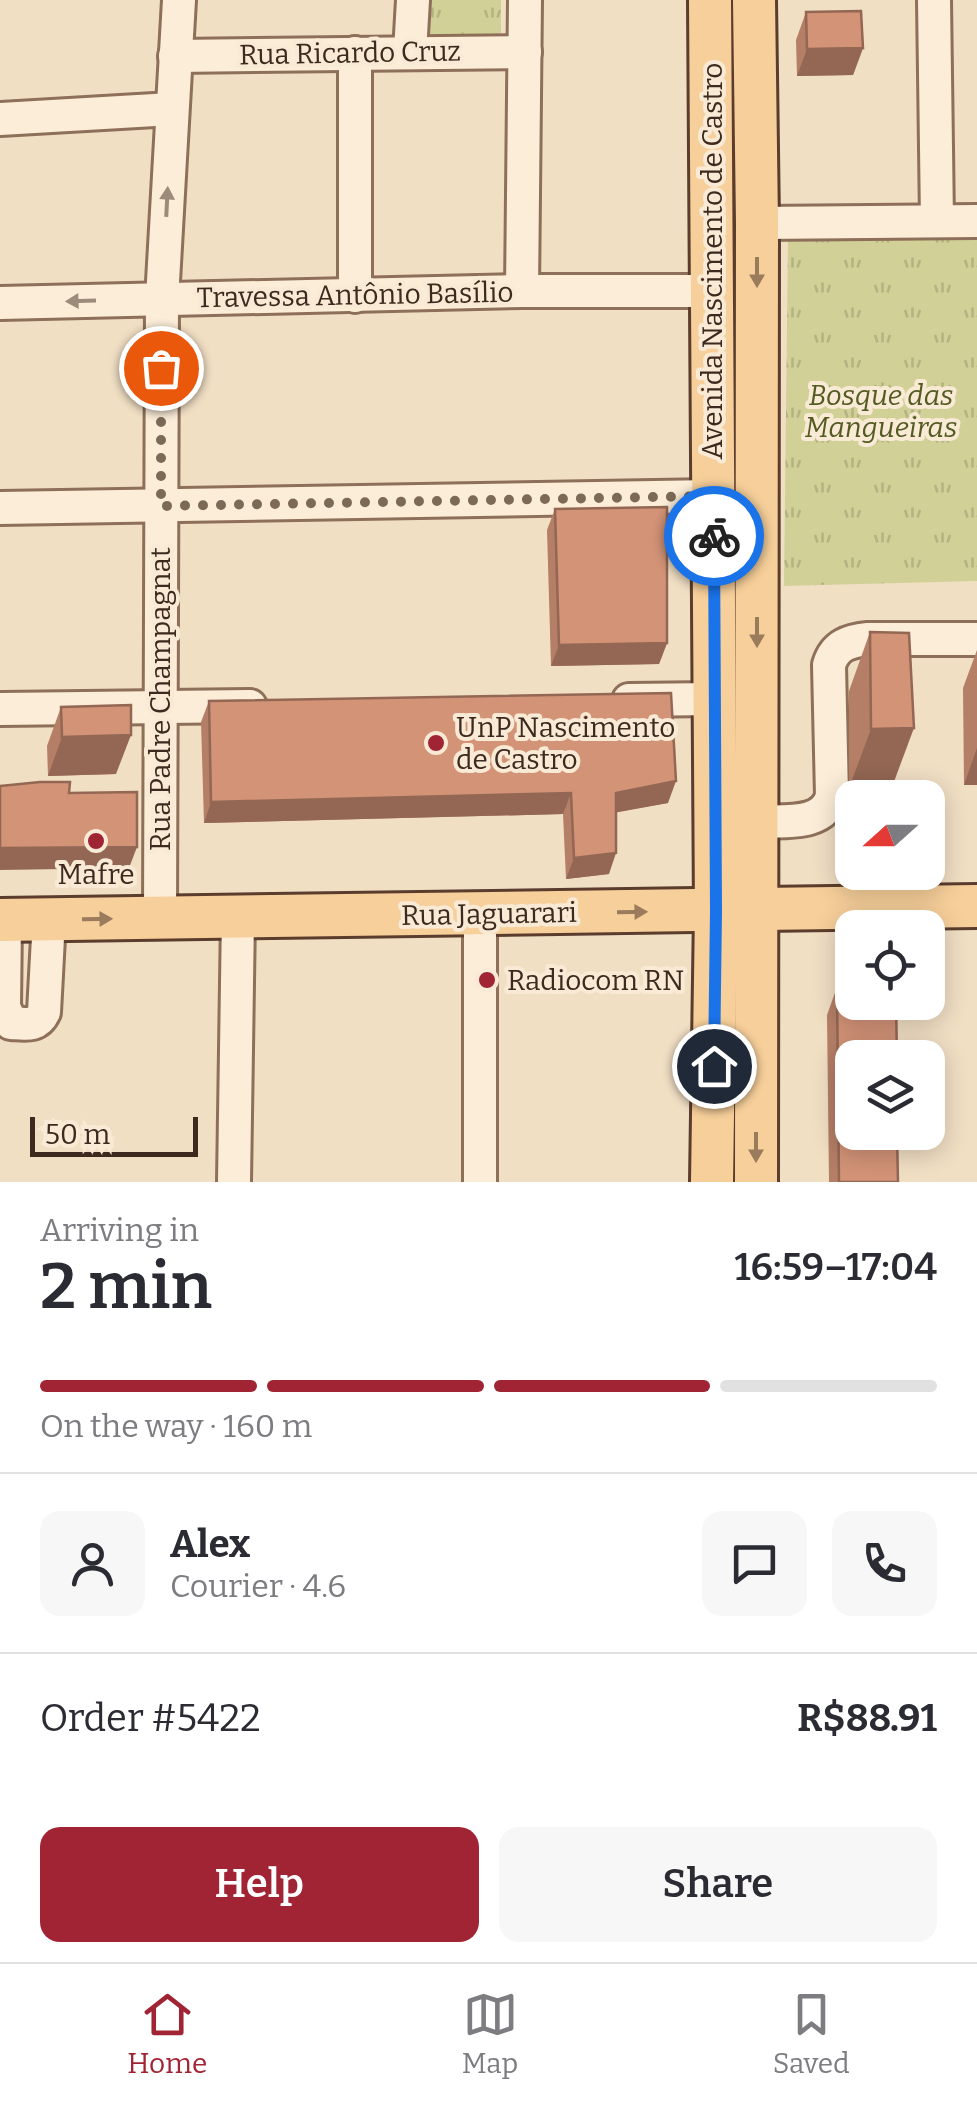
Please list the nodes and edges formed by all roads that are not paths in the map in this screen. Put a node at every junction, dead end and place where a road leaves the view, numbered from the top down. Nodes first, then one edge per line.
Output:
1 (179, 0) edge
2 (413, 0) edge
3 (525, 0) edge
4 (710, 0) edge
5 (754, 0) edge
6 (934, 0) edge
7 (410, 52) junction
8 (525, 52) junction
9 (355, 53) junction
10 (175, 56) junction
11 (712, 92) junction
12 (172, 109) junction
13 (0, 119) edge
14 (756, 142) junction
15 (937, 221) junction
16 (977, 221) edge
17 (757, 222) junction
18 (522, 291) junction
19 (710, 291) junction
20 (355, 296) junction
21 (162, 299) junction
22 (0, 304) edge
23 (713, 496) junction
24 (161, 506) junction
25 (0, 508) edge
26 (756, 559) junction
27 (715, 600) junction
28 (977, 639) edge
29 (714, 698) junction
30 (595, 700) edge
31 (278, 706) edge
32 (160, 707) junction
33 (0, 709) edge
34 (757, 822) junction
35 (977, 906) edge
36 (736, 910) junction
37 (480, 914) junction
38 (238, 917) junction
39 (160, 918) junction
40 (50, 919) junction
41 (3, 920) edge
42 (234, 1182) edge
43 (480, 1182) edge
44 (712, 1182) edge
45 (756, 1182) edge

1 - 10 street, Rua Padre Champagnat
2 - 7 street
3 - 8 street
4 - 11 main road, Avenida Nascimento de Castro
5 - 14 main road, Avenida Nascimento de Castro
6 - 15 street
7 - 8 street, Rua Ricardo Cruz
7 - 9 street, Rua Ricardo Cruz
8 - 18 street
9 - 10 street, Rua Ricardo Cruz
9 - 20 street
10 - 12 street, Rua Padre Champagnat
11 - 14 main road
11 - 19 main road, Avenida Nascimento de Castro
12 - 13 street
21 -> 12 street, Rua Padre Champagnat
14 - 17 main road, Avenida Nascimento de Castro
15 - 16 street
15 - 17 street
17 -> 26 main road, Avenida Nascimento de Castro
18 - 19 street, Travessa Antônio Basílio
18 - 20 street, Travessa Antônio Basílio
19 - 23 main road, Avenida Nascimento de Castro
20 - 21 street, Travessa Antônio Basílio
21 -> 22 street, Travessa Antônio Basílio
21 - 24 street, Rua Padre Champagnat
23 - 24 street
23 - 27 main road, Avenida Nascimento de Castro
24 - 25 street
24 - 32 street, Rua Padre Champagnat
26 - 27 main road
26 -> 34 main road, Avenida Nascimento de Castro
27 - 29 main road, Avenida Nascimento de Castro
28 - 34 street
29 - 30 street
29 - 36 main road, Avenida Nascimento de Castro
31 - 32 street
32 - 33 street
32 - 39 street, Rua Padre Champagnat
34 - 36 main road, Avenida Nascimento de Castro
35 - 36 main road, Rua Jaguarari
37 -> 36 main road, Rua Jaguarari
36 - 44 main road, Avenida Nascimento de Castro
36 -> 45 main road, Avenida Nascimento de Castro
37 - 38 main road, Rua Jaguarari
37 - 43 street
38 - 39 main road, Rua Jaguarari
38 - 42 street
40 -> 39 main road, Rua Jaguarari
40 - 41 main road, Rua Jaguarari
40 - 41 street

